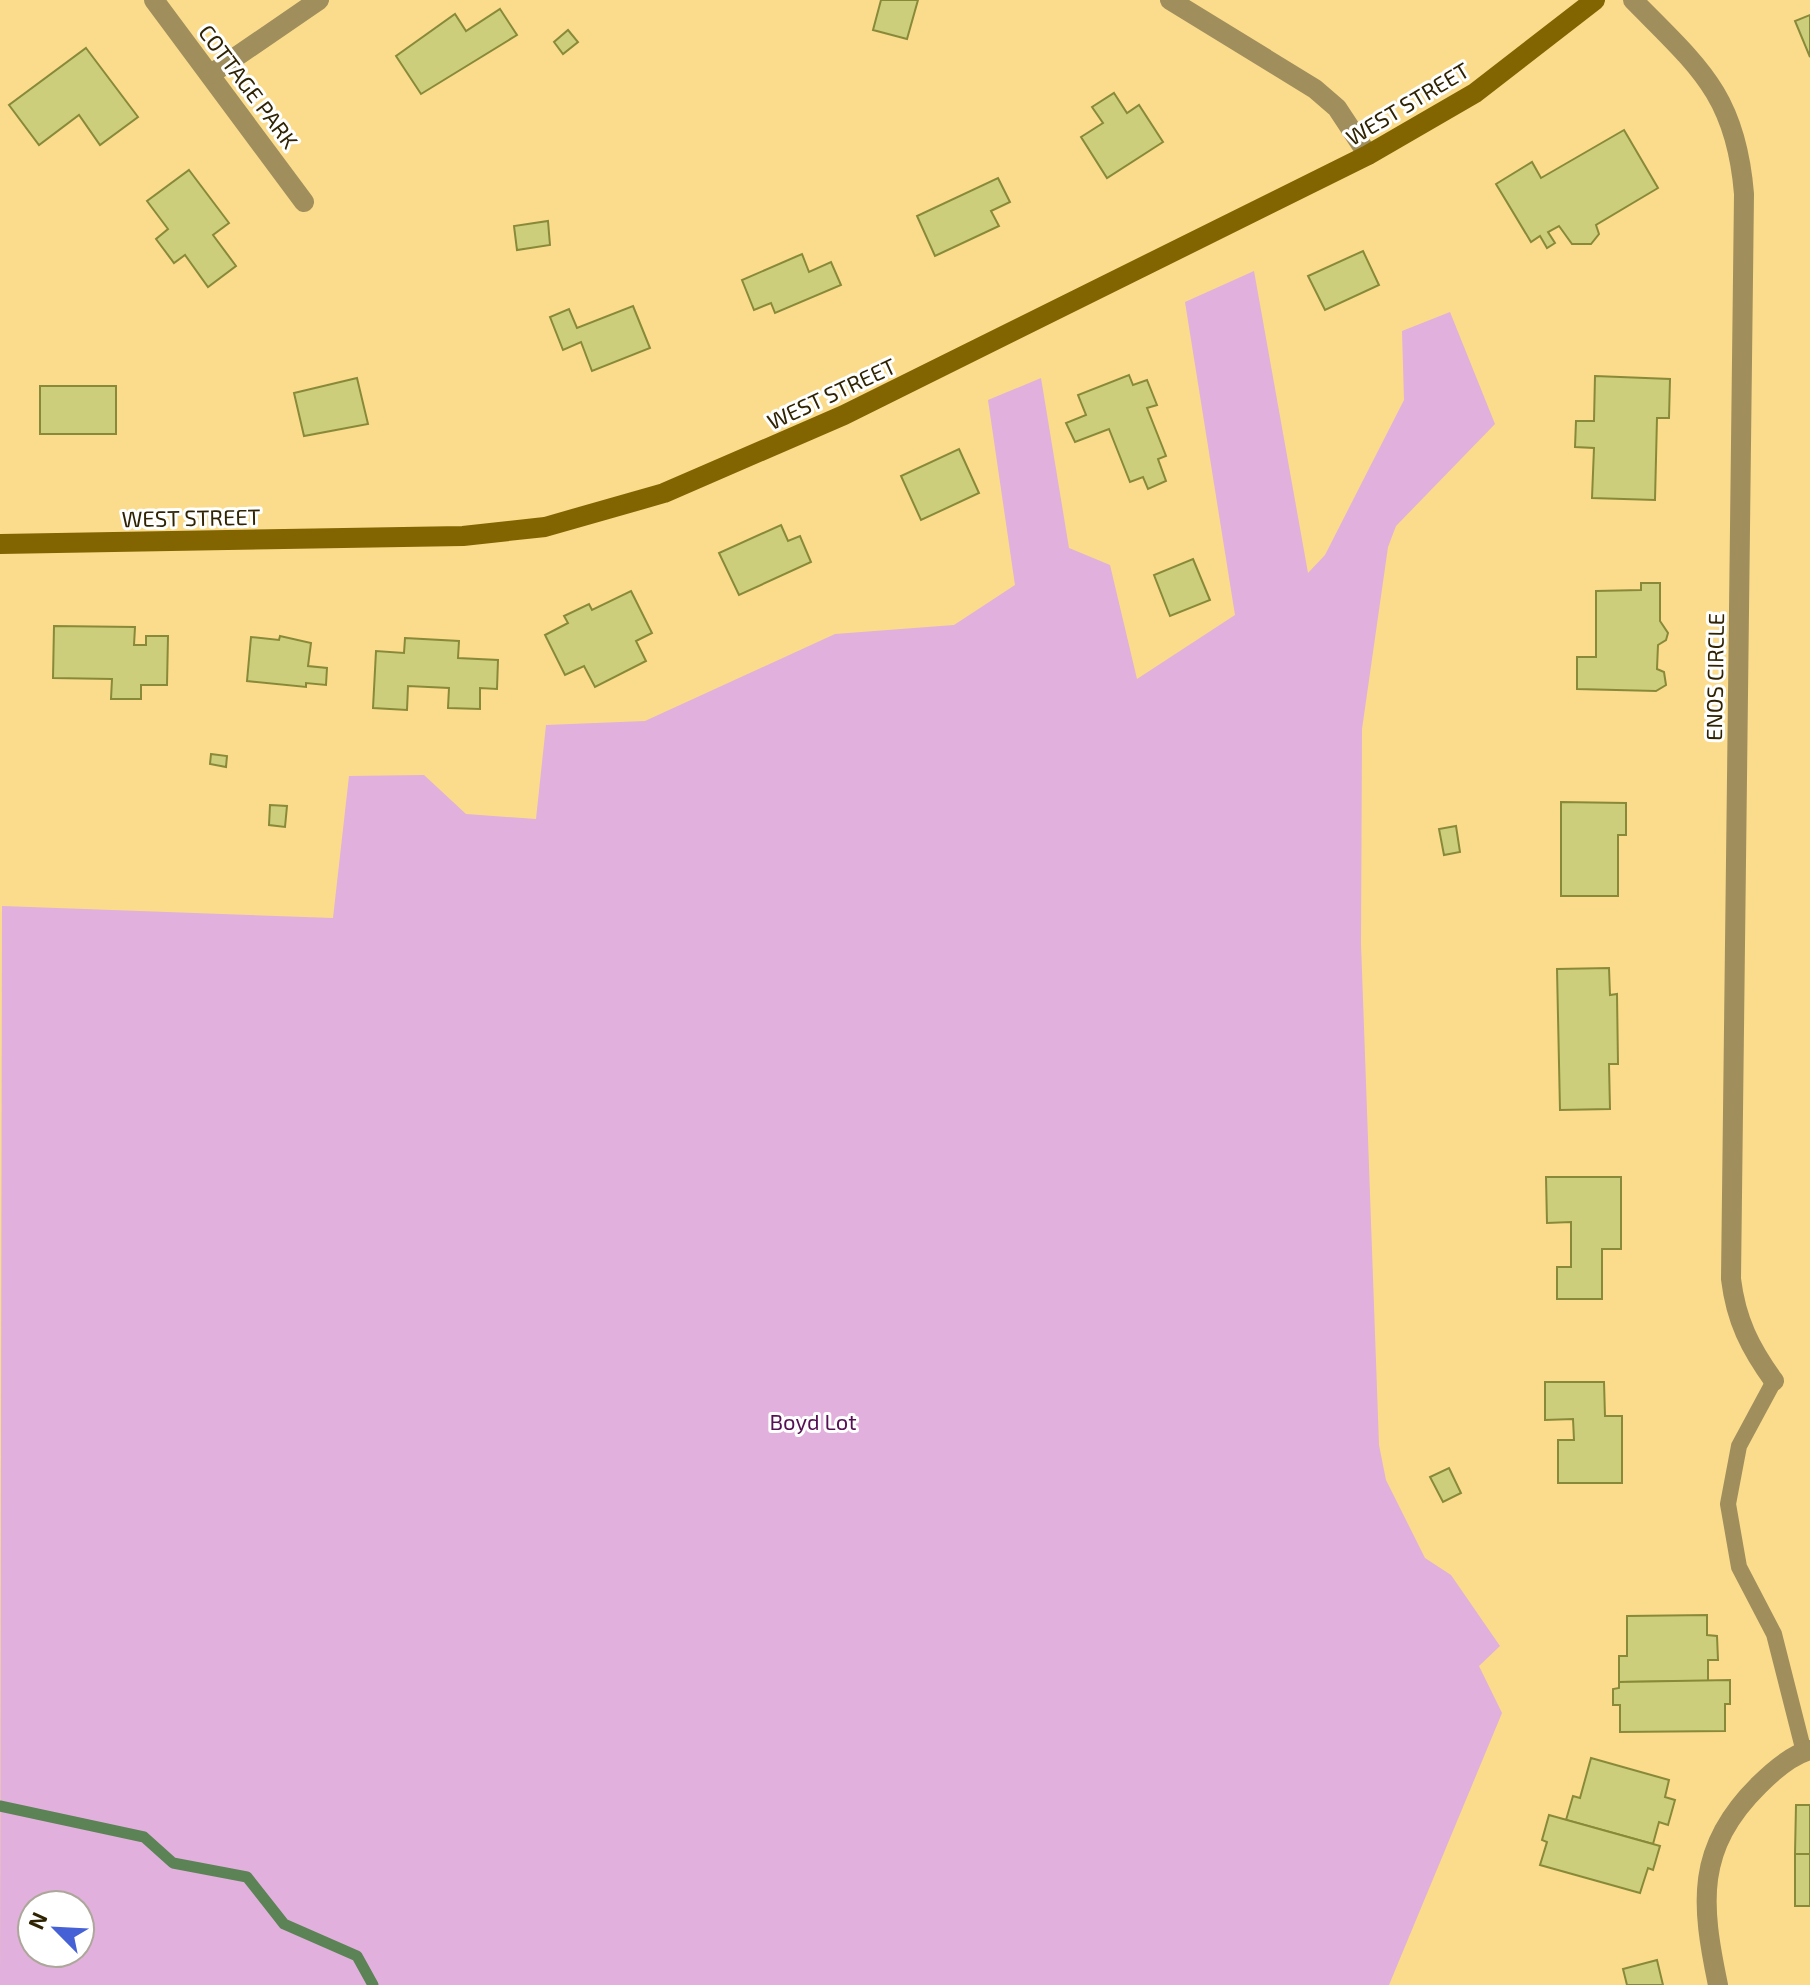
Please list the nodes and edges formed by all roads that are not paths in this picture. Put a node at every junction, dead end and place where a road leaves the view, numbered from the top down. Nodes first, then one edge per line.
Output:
1 (154, 0) edge
2 (319, 0) edge
3 (1170, 0) edge
4 (1595, 0) edge
5 (1633, 0) edge
6 (211, 74) junction
7 (1368, 155) junction
8 (304, 202) dead end
9 (0, 544) edge
10 (1774, 1381) joint
11 (1807, 1751) edge
12 (1718, 1985) edge

1 - 6 street, COTTAGE PARK
2 - 6 street
3 - 7 street
4 - 7 main road, WEST STREET
5 - 10 street, ENOS CIRCLE
6 - 8 street, COTTAGE PARK
7 - 9 main road, WEST STREET
10 - 11 lane
11 - 12 street

